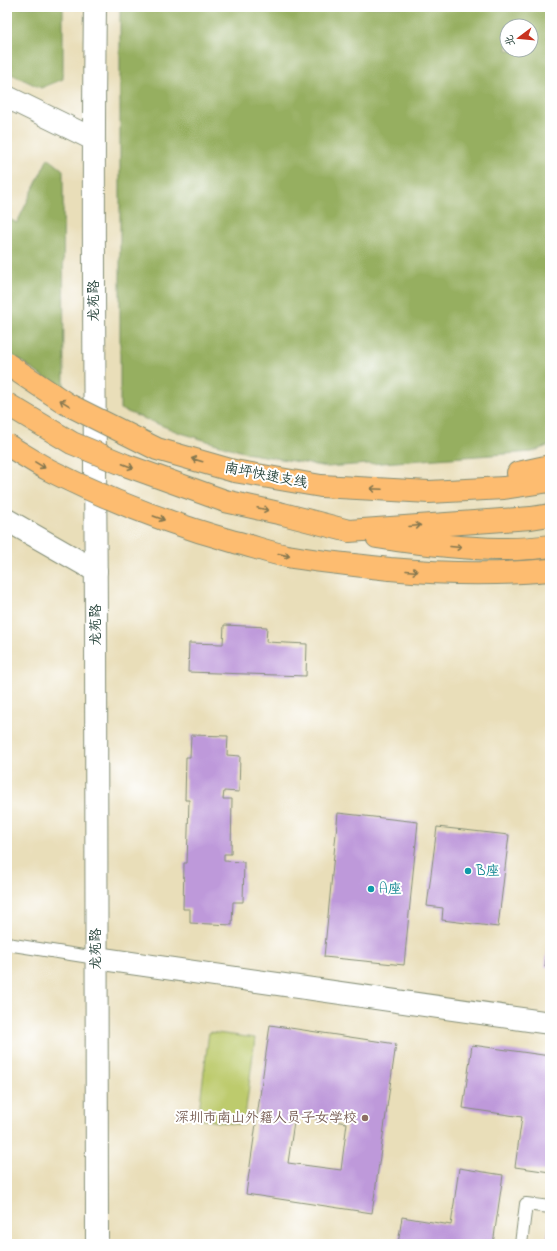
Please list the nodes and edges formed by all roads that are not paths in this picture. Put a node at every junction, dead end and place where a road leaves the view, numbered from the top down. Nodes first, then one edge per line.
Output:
1 (95, 7) edge
2 (7, 97) edge
3 (93, 139) junction
4 (7, 364) edge
5 (7, 404) edge
6 (7, 445) edge
7 (550, 466) edge
8 (550, 481) edge
9 (428, 492) junction
10 (550, 515) edge
11 (7, 520) edge
12 (349, 531) junction
13 (550, 546) edge
14 (550, 570) edge
15 (96, 571) junction
16 (7, 944) edge
17 (96, 958) junction
18 (550, 1023) edge
19 (550, 1207) edge
20 (97, 1244) edge
21 (521, 1244) edge

1 - 3 street, 龙苑路
2 - 3 street
3 - 15 street, 龙苑路
9 -> 4 highway, 南坪快速支线, bridge
5 -> 12 highway, bridge
6 -> 14 highway, bridge
7 - 9 highway
8 - 9 highway, 南坪快速支线
12 -> 10 highway
11 - 15 street
12 -> 13 highway
15 - 17 street, 龙苑路
16 - 17 lane
17 - 18 street
17 - 20 street, 龙苑路
19 - 21 lane

